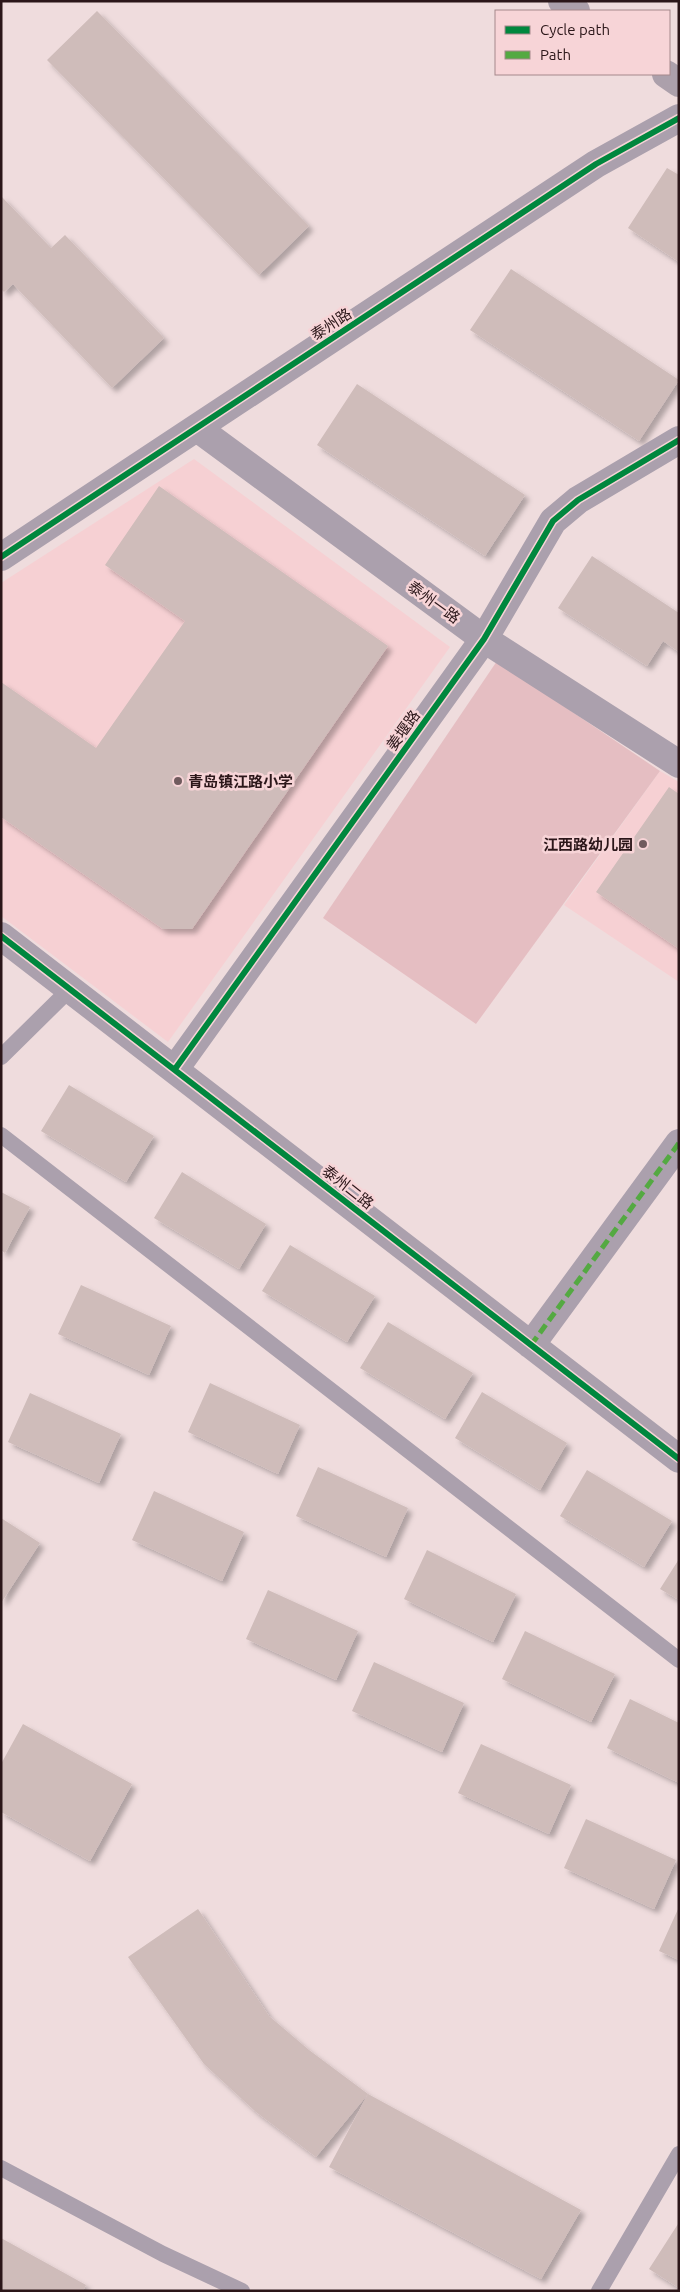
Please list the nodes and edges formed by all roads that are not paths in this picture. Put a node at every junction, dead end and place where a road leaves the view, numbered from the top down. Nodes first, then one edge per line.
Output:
1 (562, 1) edge
2 (575, 10) edge
3 (667, 75) edge
4 (679, 83) edge
5 (679, 118) edge
6 (197, 428) junction
7 (679, 440) edge
8 (1, 557) edge
9 (484, 639) junction
10 (679, 764) edge
11 (1, 936) edge
12 (70, 989) junction
13 (1, 1057) edge
14 (175, 1069) junction
15 (1, 1135) edge
16 (679, 1143) edge
17 (530, 1345) junction
18 (679, 1459) edge
19 (679, 1660) edge
20 (679, 2154) edge
21 (1, 2168) edge
22 (242, 2291) edge
23 (599, 2291) edge

1 - 2 main road
3 - 4 main road
5 - 6 street, 泰州路
6 - 8 street, 泰州路
6 - 9 street, 泰州一路
7 - 9 street, 姜堰路
9 - 10 street, 泰州一路
9 - 14 street, 姜堰路
11 - 12 street, 泰州二路
12 - 13 lane
12 - 14 street, 泰州二路
14 - 17 street, 泰州二路
15 - 19 lane
16 - 17 street
17 - 18 street, 泰州二路
20 - 23 lane
21 - 22 lane

